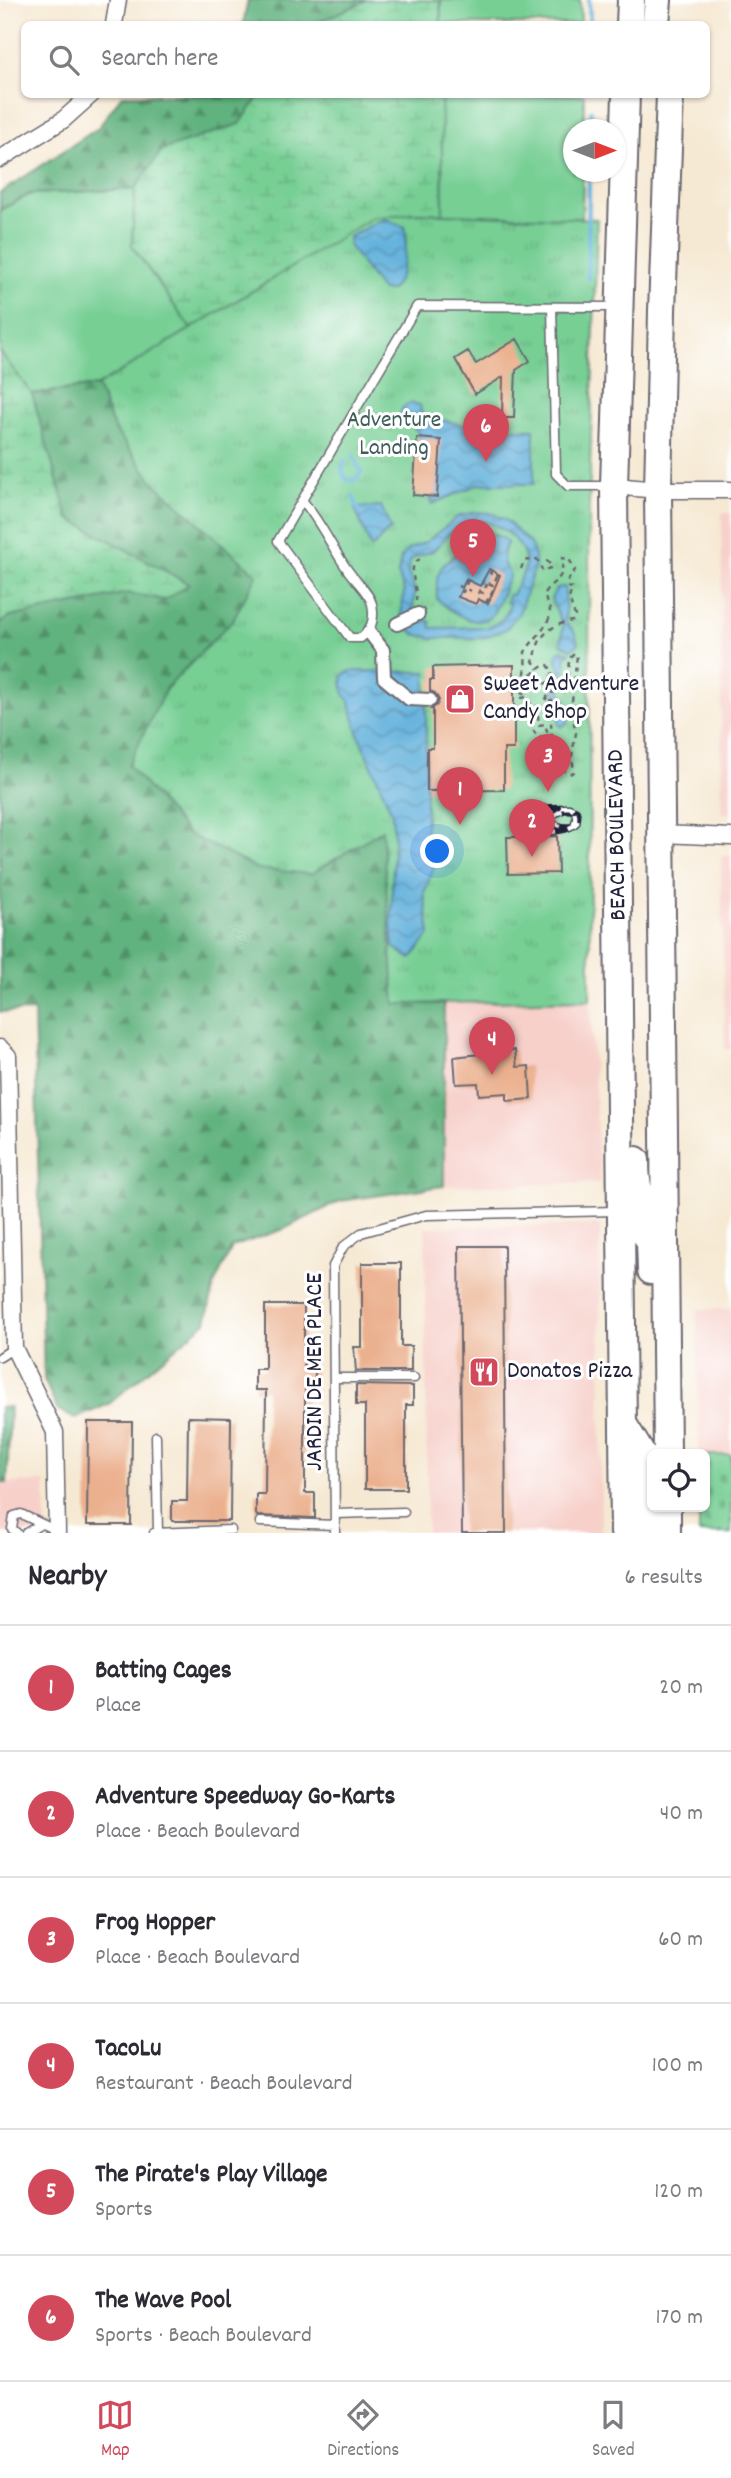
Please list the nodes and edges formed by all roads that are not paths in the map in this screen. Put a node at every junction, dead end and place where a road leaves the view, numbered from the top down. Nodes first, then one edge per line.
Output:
1 (118, 0) edge
2 (631, 0) edge
3 (658, 0) edge
4 (676, 0) edge
5 (114, 21) edge
6 (630, 21) edge
7 (656, 21) edge
8 (675, 21) edge
9 (89, 98) edge
10 (626, 98) edge
11 (670, 98) edge
12 (0, 159) edge
13 (552, 307) junction
14 (618, 307) junction
15 (614, 486) junction
16 (658, 490) junction
17 (731, 490) edge
18 (302, 500) junction
19 (417, 609) road end
20 (397, 624) dead end
21 (369, 632) junction
22 (430, 700) dead end
23 (662, 834) junction
24 (731, 836) edge
25 (620, 1022) junction
26 (0, 1048) edge
27 (622, 1211) junction
28 (665, 1215) junction
29 (14, 1348) junction
30 (0, 1357) edge
31 (334, 1378) junction
32 (414, 1378) dead end
33 (623, 1424) junction
34 (156, 1436) dead end
35 (667, 1449) edge
36 (404, 1512) dead end
37 (667, 1512) edge
38 (335, 1514) junction
39 (260, 1522) dead end
40 (41, 1524) junction
41 (335, 1529) edge
42 (231, 1530) dead end
43 (57, 1532) edge
44 (17, 1533) edge
45 (26, 1533) edge
46 (156, 1533) edge
47 (624, 1533) edge
48 (644, 1533) edge
49 (667, 1533) edge

1 - 5 street
2 - 6 highway
3 - 7 highway
4 - 8 highway
9 - 12 street
10 - 14 highway, BEACH BOULEVARD
11 - 16 highway
13 - 14 lane
13 - 15 lane
13 - 18 lane
14 - 15 highway, BEACH BOULEVARD
15 - 16 street
15 - 25 highway, BEACH BOULEVARD
16 - 17 street
16 - 23 highway
18 - 21 lane
18 - 21 lane
19 - 20 street
21 - 22 street
23 - 24 street
23 - 28 highway
25 - 27 highway, BEACH BOULEVARD
25 - 28 highway
26 - 29 street
27 - 31 lane, JARDIN DE MER PLACE
27 - 33 highway, BEACH BOULEVARD
27 - 35 highway
28 - 35 highway
29 - 30 lane
29 - 43 street
31 - 32 lane
31 - 38 lane, JARDIN DE MER PLACE
33 - 47 highway, BEACH BOULEVARD
33 - 48 highway
34 - 46 lane
36 - 38 lane
37 - 49 highway
38 - 41 lane, JARDIN DE MER PLACE
39 - 41 lane
40 - 43 lane
40 - 44 lane
40 - 45 lane
42 - 46 lane

